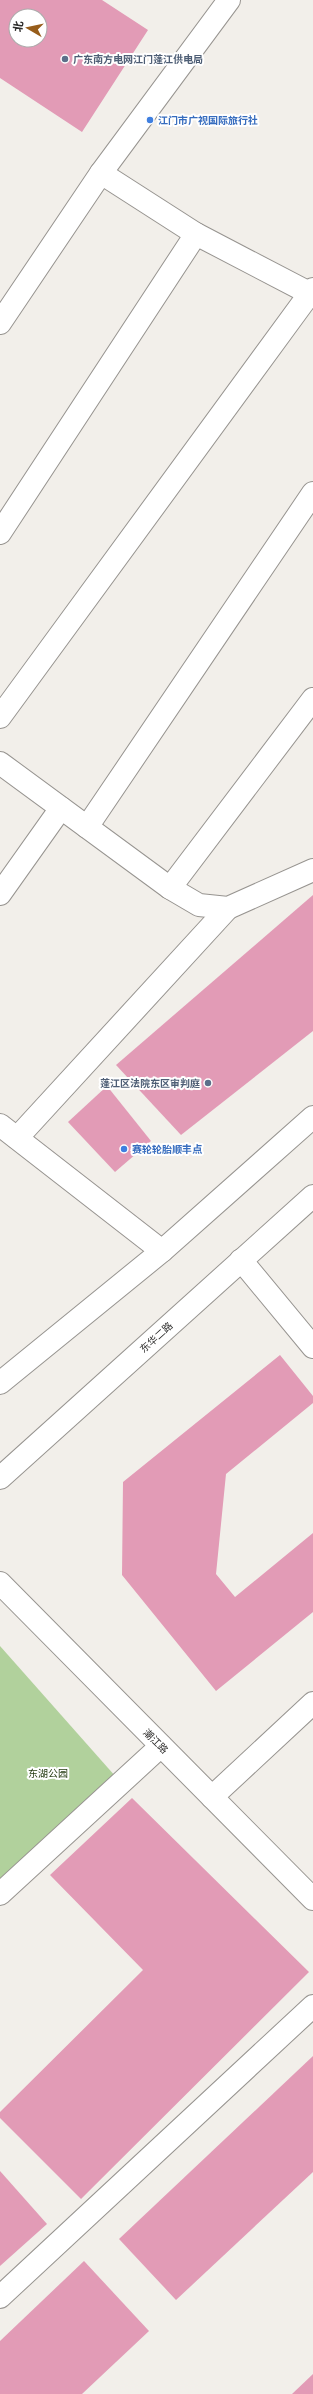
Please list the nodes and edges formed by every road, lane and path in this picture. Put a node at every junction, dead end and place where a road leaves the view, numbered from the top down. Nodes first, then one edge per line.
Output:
1 (229, 0) edge
2 (101, 173) junction
3 (196, 234) junction
4 (312, 293) edge
5 (0, 323) edge
6 (313, 493) edge
7 (0, 533) edge
8 (313, 699) edge
9 (0, 717) edge
10 (0, 763) edge
11 (62, 808) junction
12 (87, 827) junction
13 (313, 870) edge
14 (170, 888) junction
15 (0, 894) edge
16 (228, 908) junction
17 (313, 1117) edge
18 (9, 1132) edge
19 (313, 1196) edge
20 (162, 1251) junction
21 (241, 1260) junction
22 (313, 1348) edge
23 (0, 1383) edge
24 (0, 1478) edge
25 (0, 1583) edge
26 (313, 1703) edge
27 (161, 1746) junction
28 (212, 1797) junction
29 (0, 1894) edge
30 (313, 1898) edge
31 (313, 2006) edge
32 (0, 2297) edge

1 - 2 street
2 - 3 street
2 - 5 street
3 - 4 street
3 - 7 street
4 - 9 street
6 - 12 street
8 - 14 street
10 - 11 street
11 - 12 street
11 - 15 street
12 - 14 street
13 - 16 street
14 - 16 street
16 - 18 street
17 - 20 street
18 - 20 street
19 - 21 street, 东华二路
20 - 23 street
21 - 22 street
21 - 24 street, 东华二路
25 - 27 street, 潮江路
26 - 28 street
27 - 28 street, 潮江路
27 - 29 street
28 - 30 street, 潮江路
31 - 32 street

